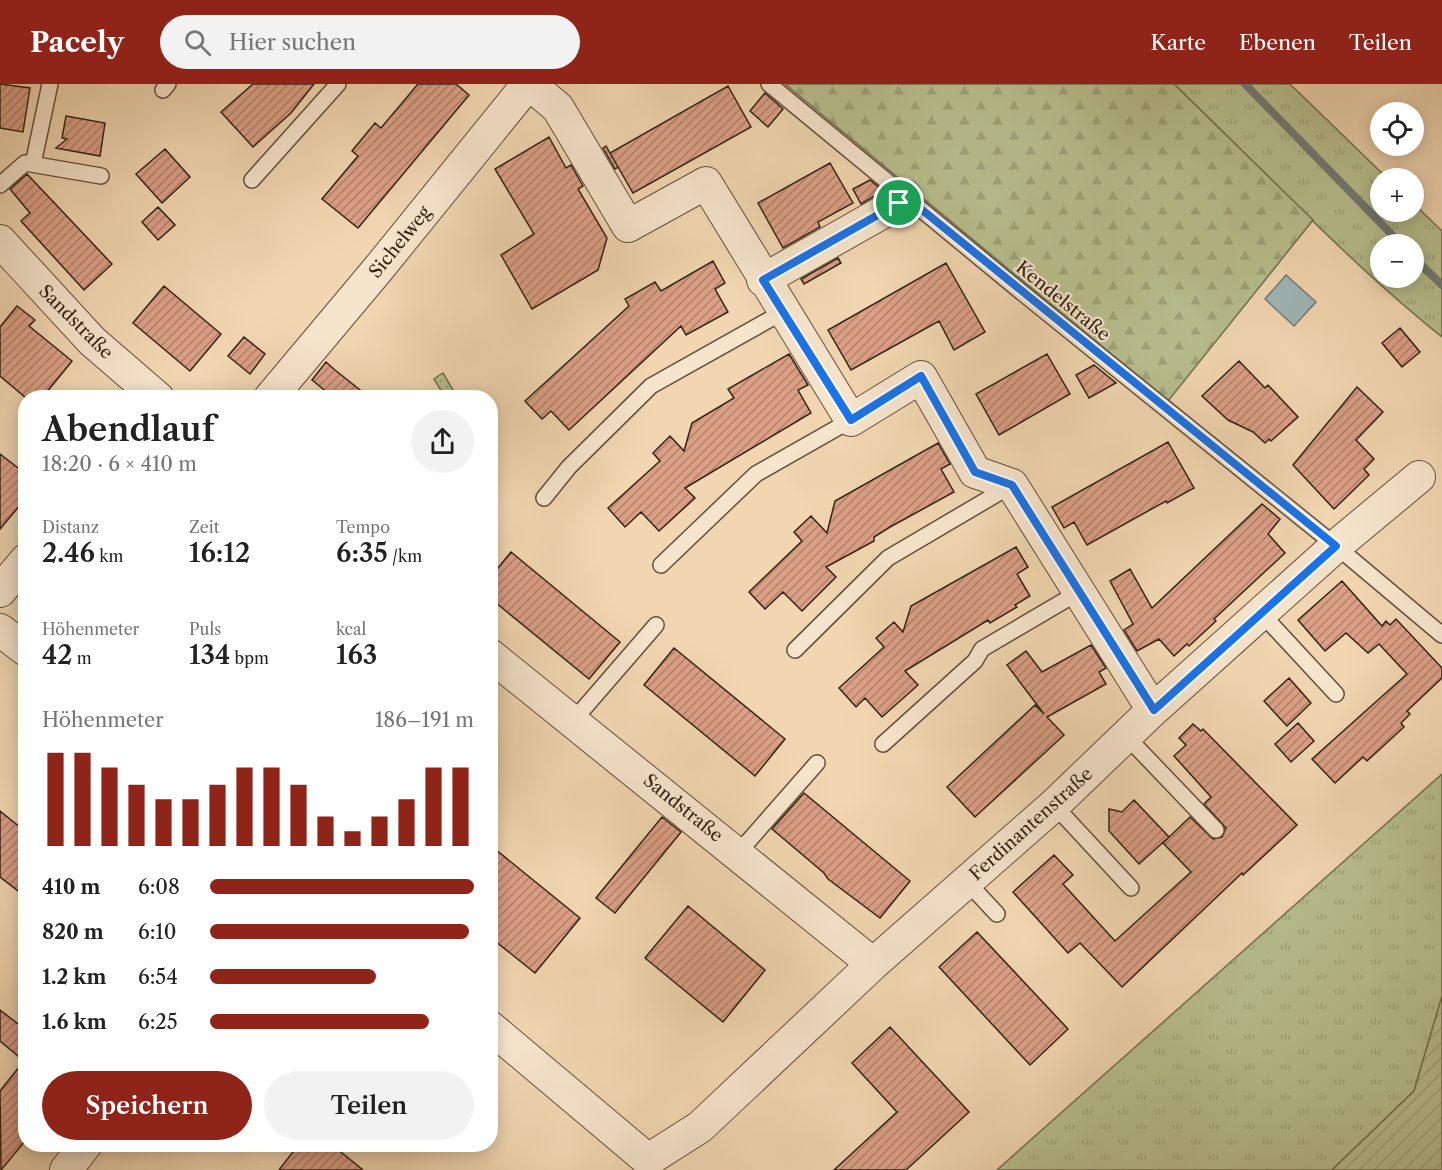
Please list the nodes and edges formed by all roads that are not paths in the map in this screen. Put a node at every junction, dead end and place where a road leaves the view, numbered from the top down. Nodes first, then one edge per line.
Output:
1 (50, 84) edge
2 (338, 84) edge
3 (529, 84) edge
4 (769, 84) edge
5 (33, 164) junction
6 (101, 176) dead end
7 (252, 180) dead end
8 (0, 185) edge
9 (905, 196) junction
10 (0, 242) edge
11 (763, 280) junction
12 (783, 312) junction
13 (150, 390) edge
14 (277, 390) edge
15 (851, 420) junction
16 (1419, 477) dead end
17 (1012, 485) junction
18 (544, 498) dead end
19 (1336, 546) junction
20 (661, 565) dead end
21 (18, 570) edge
22 (0, 591) edge
23 (1079, 592) junction
24 (1261, 613) junction
25 (656, 625) dead end
26 (0, 630) edge
27 (1442, 635) edge
28 (18, 644) edge
29 (795, 650) dead end
30 (498, 661) edge
31 (1336, 694) dead end
32 (1154, 710) junction
33 (573, 721) junction
34 (1127, 737) junction
35 (883, 744) dead end
36 (817, 763) dead end
37 (1054, 806) junction
38 (1216, 830) dead end
39 (738, 853) junction
40 (967, 882) junction
41 (1131, 888) dead end
42 (997, 914) dead end
43 (873, 964) junction
44 (498, 1034) edge
45 (81, 1152) edge
46 (649, 1165) edge
47 (66, 1170) edge

1 - 5 lane
2 - 7 lane
3 - 11 street, Sichelweg
3 - 14 street, Sichelweg
4 - 9 lane, Kendelstraße
5 - 6 lane
5 - 8 lane
9 - 11 street
9 - 19 lane, Kendelstraße
10 - 13 street, Sandstraße
11 - 12 street
12 - 15 street
12 - 18 lane
15 - 17 street
15 - 20 lane
16 - 19 street, Ferdinantenstraße
17 - 23 street
17 - 29 lane
19 - 24 street, Ferdinantenstraße
19 - 27 lane, Kendelstraße
21 - 22 street
23 - 32 street
23 - 35 lane
24 - 31 lane
24 - 32 street, Ferdinantenstraße
25 - 33 lane
26 - 28 street
30 - 33 street, Sandstraße
32 - 34 street, Ferdinantenstraße
33 - 39 street, Sandstraße
34 - 37 street, Ferdinantenstraße
34 - 38 lane
36 - 39 lane
37 - 40 street, Ferdinantenstraße
37 - 41 lane
39 - 43 street, Sandstraße
40 - 42 lane
40 - 43 street, Ferdinantenstraße
43 - 46 street, Ferdinantenstraße
44 - 46 street
45 - 47 street

